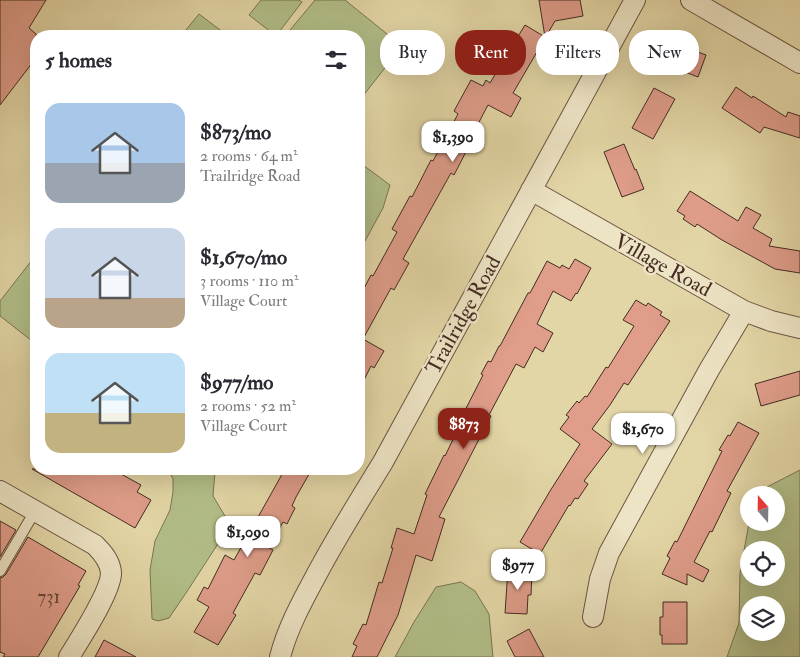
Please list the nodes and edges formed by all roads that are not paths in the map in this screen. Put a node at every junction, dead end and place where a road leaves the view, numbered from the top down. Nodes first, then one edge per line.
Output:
1 (635, 0) edge
2 (691, 0) edge
3 (800, 63) edge
4 (531, 190) junction
5 (744, 311) junction
6 (800, 328) edge
7 (0, 491) edge
8 (35, 511) junction
9 (0, 571) edge
10 (593, 617) dead end
11 (69, 657) edge
12 (280, 657) edge

1 - 4 street, Trailridge Road
2 - 3 street
4 - 5 street, Village Road
4 - 12 street, Trailridge Road
5 - 6 street, Village Road
5 - 10 street
7 - 8 street
8 - 9 lane
8 - 11 street

